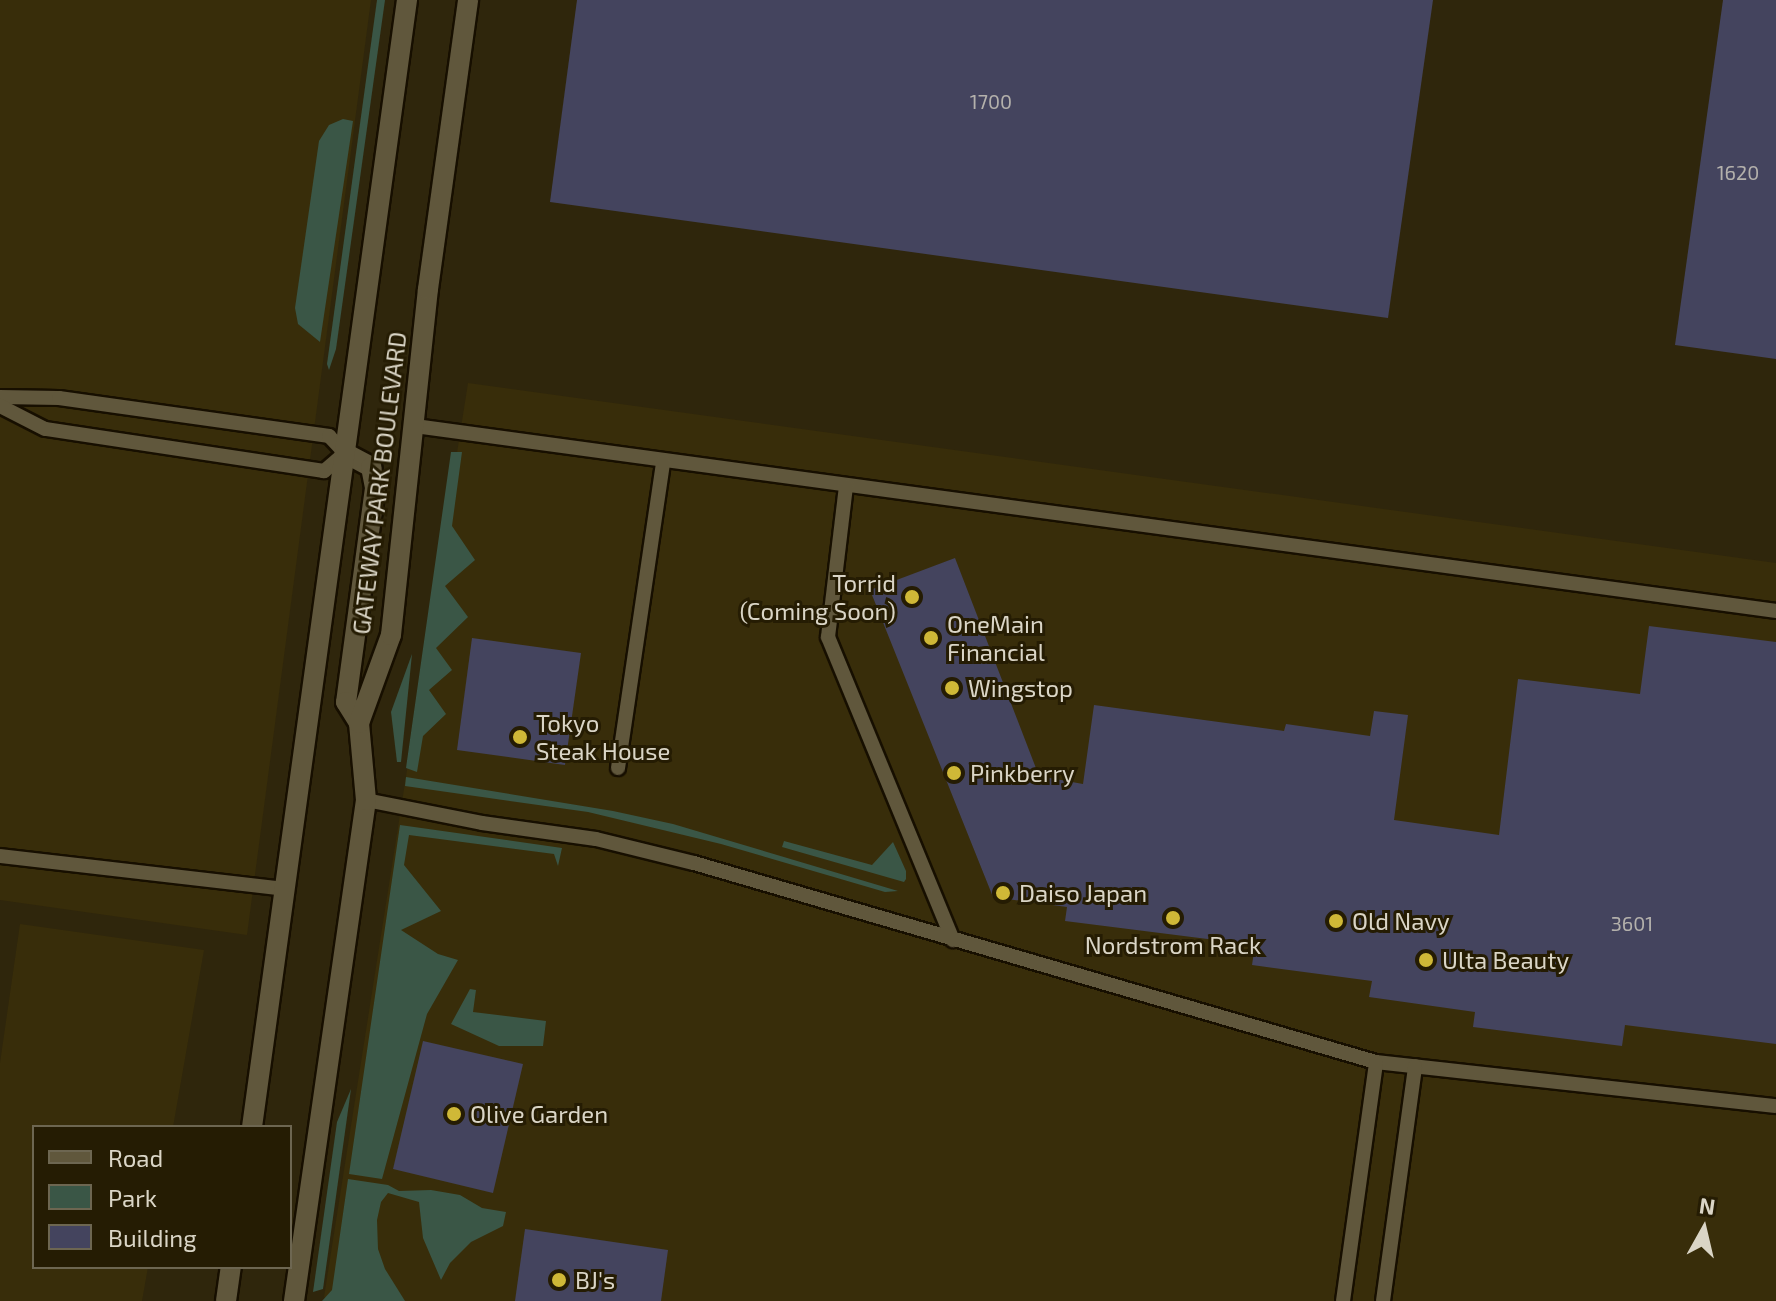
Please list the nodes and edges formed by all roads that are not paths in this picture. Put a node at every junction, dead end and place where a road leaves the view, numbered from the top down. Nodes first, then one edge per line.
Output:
1 (407, 0) edge
2 (468, 0) edge
3 (0, 397) edge
4 (0, 406) edge
5 (415, 426) junction
6 (345, 453) junction
7 (663, 462) junction
8 (846, 486) junction
9 (1776, 611) edge
10 (359, 723) junction
11 (618, 768) dead end
12 (366, 800) junction
13 (0, 856) edge
14 (286, 889) junction
15 (953, 940) junction
16 (1376, 1062) junction
17 (1415, 1066) junction
18 (1776, 1106) edge
19 (252, 1125) edge
20 (231, 1269) edge
21 (226, 1301) edge
22 (294, 1301) edge
23 (1343, 1301) edge
24 (1383, 1301) edge

1 - 6 street, GATEWAY PARK BOULEVARD
2 - 5 street, GATEWAY PARK BOULEVARD
3 - 6 lane
4 - 6 lane
5 - 7 lane
5 - 10 street, GATEWAY PARK BOULEVARD
6 - 10 street
6 - 14 street, GATEWAY PARK BOULEVARD
7 - 8 lane
7 - 11 lane
8 - 9 lane
8 - 15 lane
10 - 12 street, GATEWAY PARK BOULEVARD
12 - 15 lane
12 - 22 street, GATEWAY PARK BOULEVARD
13 - 14 lane
14 - 19 street, GATEWAY PARK BOULEVARD
15 - 16 lane
16 - 17 lane
16 - 23 lane
17 - 18 lane
17 - 24 lane
20 - 21 street

